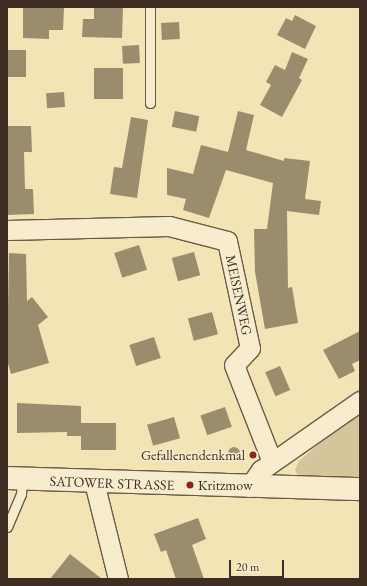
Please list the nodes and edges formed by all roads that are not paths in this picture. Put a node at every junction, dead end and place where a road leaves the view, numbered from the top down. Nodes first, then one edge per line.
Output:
1 (150, 7) edge
2 (150, 103) dead end
3 (7, 230) edge
4 (360, 401) edge
5 (272, 462) junction
6 (15, 479) edge
7 (94, 482) junction
8 (250, 487) junction
9 (360, 489) edge
10 (7, 526) edge
11 (118, 579) edge

1 - 2 lane
3 - 5 street, MEISENWEG
4 - 5 street
5 - 8 street
6 - 7 main road, SATOWER STRASSE
6 - 10 lane
7 - 8 main road, SATOWER STRASSE
7 - 11 street
8 - 9 main road, SATOWER STRASSE

